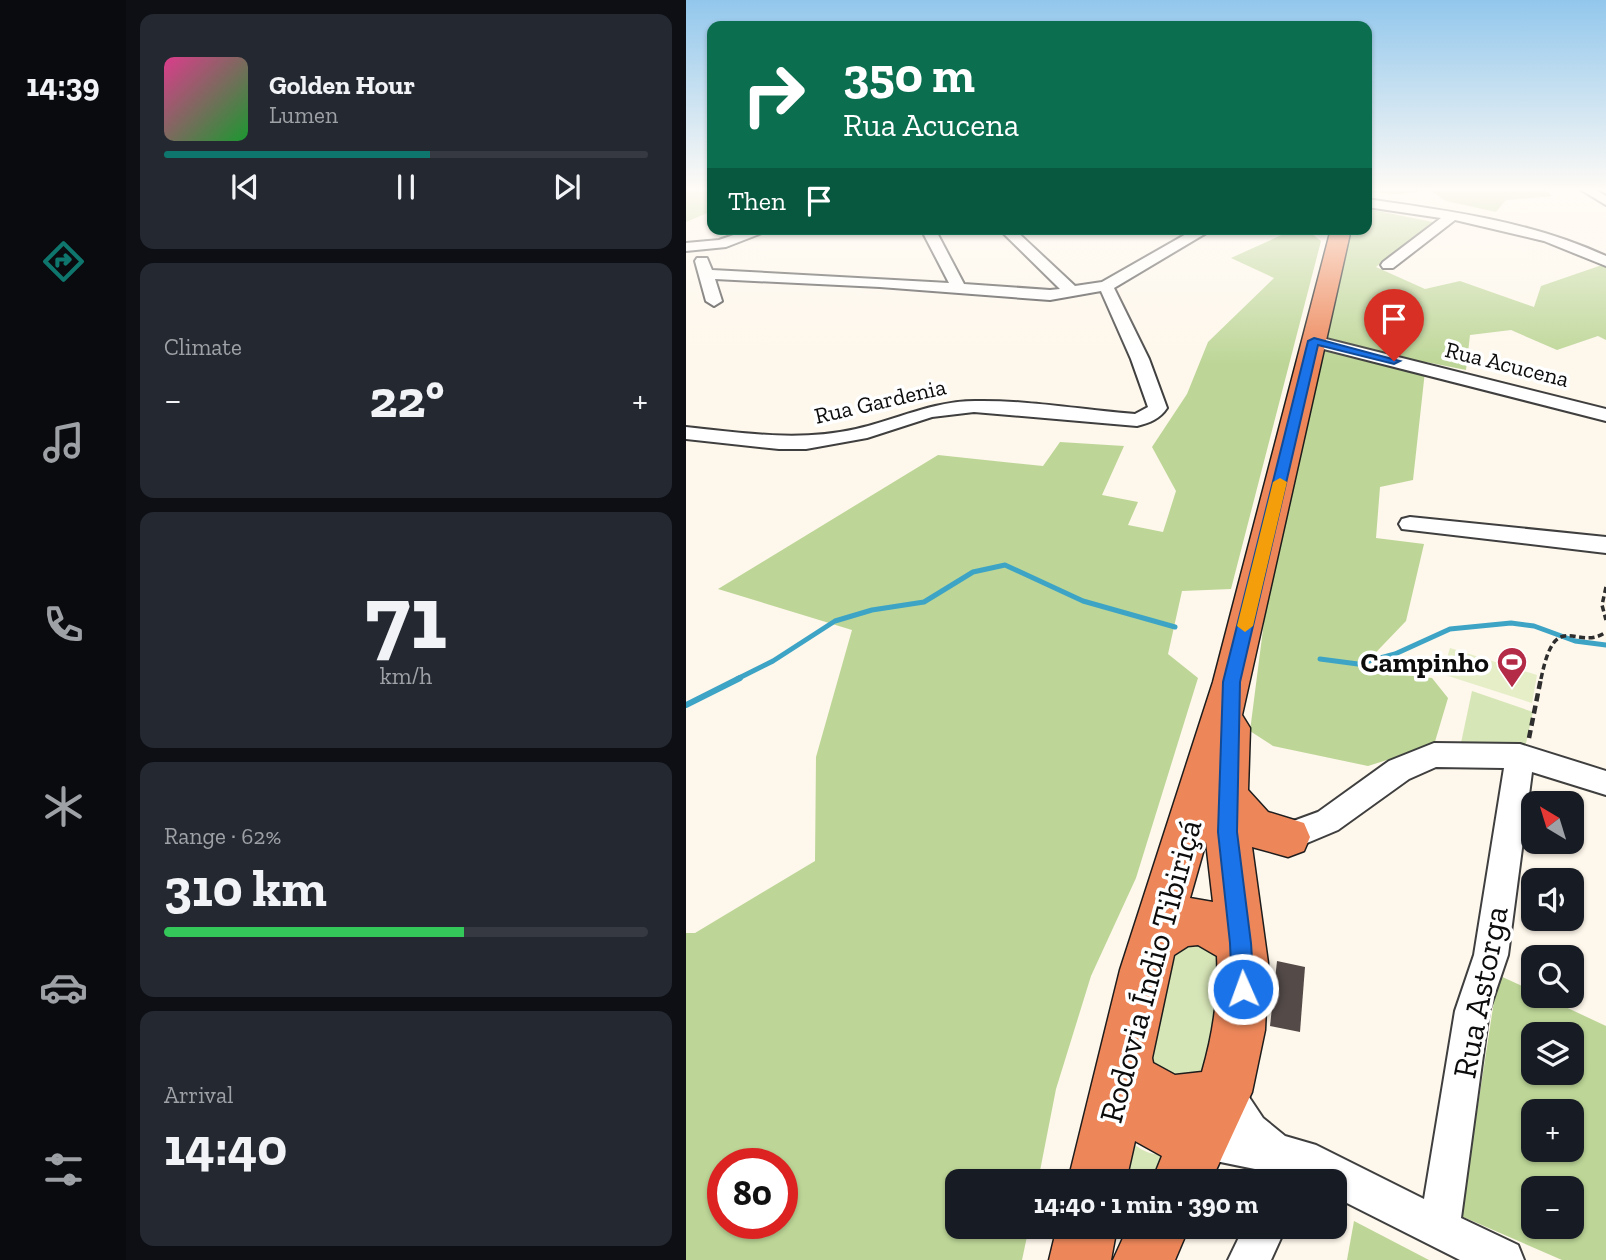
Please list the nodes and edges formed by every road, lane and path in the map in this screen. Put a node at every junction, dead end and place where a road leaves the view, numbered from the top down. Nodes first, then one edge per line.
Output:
1 (937, 247) edge
2 (1025, 247) edge
3 (1175, 247) edge
4 (1336, 247) edge
5 (1412, 247) edge
6 (1572, 247) edge
7 (686, 253) edge
8 (1606, 262) edge
9 (1388, 265) dead end
10 (707, 274) junction
11 (1106, 286) junction
12 (959, 288) junction
13 (1073, 293) junction
14 (714, 301) dead end
15 (1314, 341) junction
16 (1606, 415) edge
17 (688, 430) edge
18 (1410, 524) dead end
19 (1606, 545) edge
20 (1606, 587) edge
21 (1606, 621) edge
22 (1606, 632) edge
23 (1232, 682) junction
24 (1522, 757) junction
25 (1606, 783) edge
26 (1228, 797) junction
27 (1288, 837) junction
28 (1235, 888) junction
29 (1154, 940) junction
30 (1241, 943) junction
31 (1127, 1068) junction
32 (1202, 1138) edge
33 (1289, 1164) edge
34 (1100, 1169) edge
35 (1440, 1227) junction
36 (1084, 1239) edge
37 (1154, 1239) edge
38 (1260, 1239) edge
39 (1080, 1260) edge
40 (1144, 1260) edge
41 (1249, 1260) edge
42 (1503, 1260) edge

1 - 12 street
2 - 13 street
3 - 11 street
4 - 15 highway, Rodovia Índio Tibiriçá
5 - 9 street
6 - 8 street
7 - 10 street
10 - 12 street
10 - 14 street
11 - 13 street
11 - 17 street, Rua Gardenia
12 - 13 street
15 - 16 street, Rua Acucena
15 - 23 highway, Rodovia Índio Tibiriçá
18 - 19 street
20 - 21 path
22 - 24 path
23 - 26 highway, Rodovia Índio Tibiriçá
23 - 29 highway, Rodovia Índio Tibiriçá
24 - 25 street
24 - 27 street
24 - 35 street, Rua Astorga
26 - 27 highway
26 - 28 highway, Rodovia Índio Tibiriçá
27 - 28 highway
28 - 30 highway, Rodovia Índio Tibiriçá
29 - 30 highway
29 - 31 highway, Rodovia Índio Tibiriçá
30 - 32 highway, Rodovia Índio Tibiriçá
31 - 32 highway
31 - 34 highway, Rodovia Índio Tibiriçá
32 - 33 street
32 - 33 street
33 - 35 street
35 - 42 street
36 - 39 highway
37 - 40 highway
38 - 41 street

